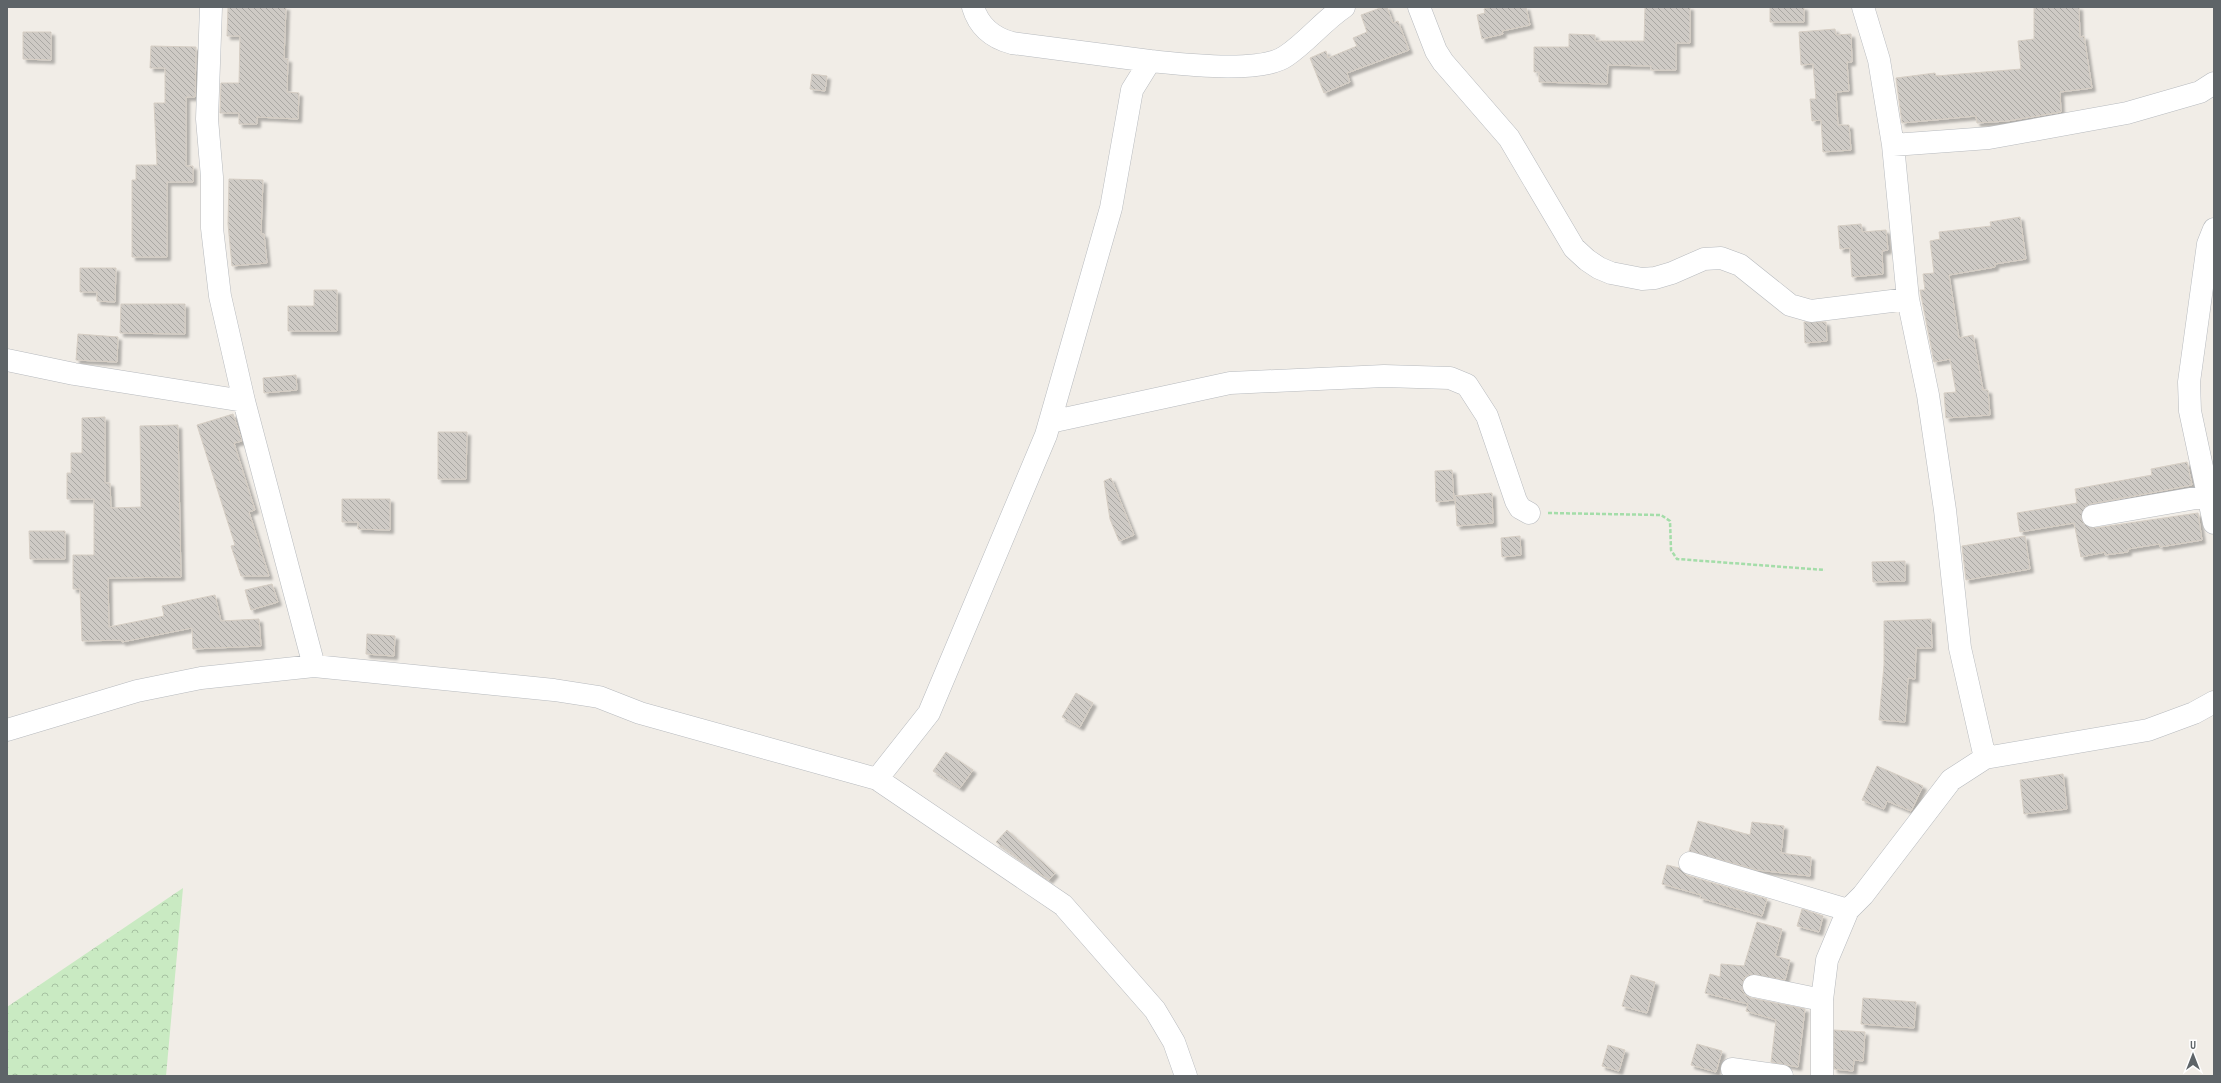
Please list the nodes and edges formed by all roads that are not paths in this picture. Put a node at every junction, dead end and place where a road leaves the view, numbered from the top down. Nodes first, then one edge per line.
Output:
1 (211, 7) edge
2 (973, 7) edge
3 (1344, 7) edge
4 (1419, 7) edge
5 (1863, 7) edge
6 (1150, 61) junction
7 (2214, 83) edge
8 (1893, 145) junction
9 (2214, 229) edge
10 (1908, 299) junction
11 (7, 360) edge
12 (244, 401) junction
13 (1050, 422) junction
14 (2207, 496) junction
15 (1529, 513) road end
16 (2093, 516) dead end
17 (2214, 523) edge
18 (314, 666) junction
19 (2214, 702) edge
20 (7, 730) edge
21 (1985, 758) junction
22 (877, 779) junction
23 (1690, 863) dead end
24 (1848, 910) junction
25 (1754, 986) dead end
26 (1822, 1000) junction
27 (1732, 1069) dead end
28 (1186, 1076) edge
29 (1782, 1076) edge
30 (1822, 1076) edge

1 - 12 street
2 - 6 street
3 - 6 street
4 - 10 street
5 - 8 street
6 - 13 street
7 - 8 street
8 - 10 street
9 - 14 street
10 - 21 street
11 - 12 street
12 - 18 street
13 - 15 street
13 - 22 street
14 - 16 street
14 - 17 street
18 - 20 street
18 - 22 street
19 - 21 street
21 - 24 street
22 - 28 street
23 - 24 street
24 - 26 street
25 - 26 street
26 - 30 street
27 - 29 street

